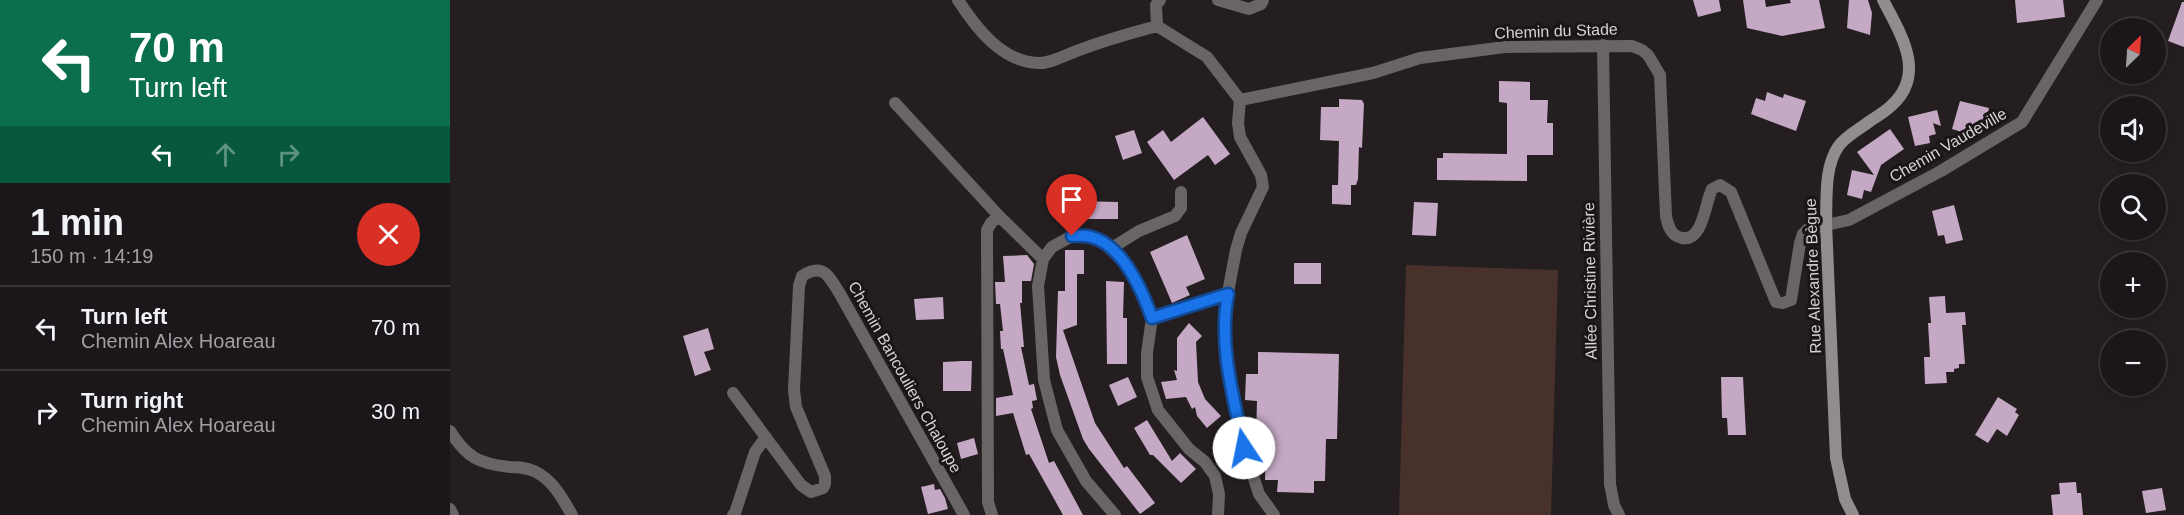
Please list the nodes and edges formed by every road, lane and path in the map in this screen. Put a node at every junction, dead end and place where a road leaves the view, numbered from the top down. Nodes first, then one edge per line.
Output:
1 (958, 0) edge
2 (1160, 0) edge
3 (1218, 0) edge
4 (1263, 0) edge
5 (1883, 0) edge
6 (2097, 0) edge
7 (1157, 26) junction
8 (1603, 45) junction
9 (1240, 100) junction
10 (895, 103) dead end
11 (1181, 192) dead end
12 (999, 216) junction
13 (1826, 224) junction
14 (1110, 249) junction
15 (1043, 259) junction
16 (1228, 294) junction
17 (1152, 318) junction
18 (733, 393) dead end
19 (450, 431) edge
20 (766, 437) junction
21 (450, 509) edge
22 (453, 515) edge
23 (572, 515) edge
24 (733, 515) edge
25 (964, 515) edge
26 (992, 515) edge
27 (1115, 515) edge
28 (1218, 515) edge
29 (1274, 515) edge
30 (1619, 515) edge
31 (1853, 515) edge

1 - 7 street
2 - 7 street
3 - 4 street
5 - 13 main road, Rue Alexandre Bègue
6 - 13 street, Chemin Vaudeville
7 - 9 street
8 - 9 street, Chemin du Stade
8 - 13 street, Chemin du Stade
8 - 30 street, Allée Christine Rivière
9 - 16 street
10 - 12 street
11 - 14 street
12 - 15 street
12 - 26 street, Chemin Bancouliers Chaloupe
13 - 31 main road, Rue Alexandre Bègue
14 - 15 street
14 - 17 street
15 - 27 street
16 - 17 street
16 - 29 street
17 - 28 street
18 - 20 street
19 - 23 street
20 - 24 street
20 - 25 street, Chemin Bancouliers Chaloupe
21 - 22 street

